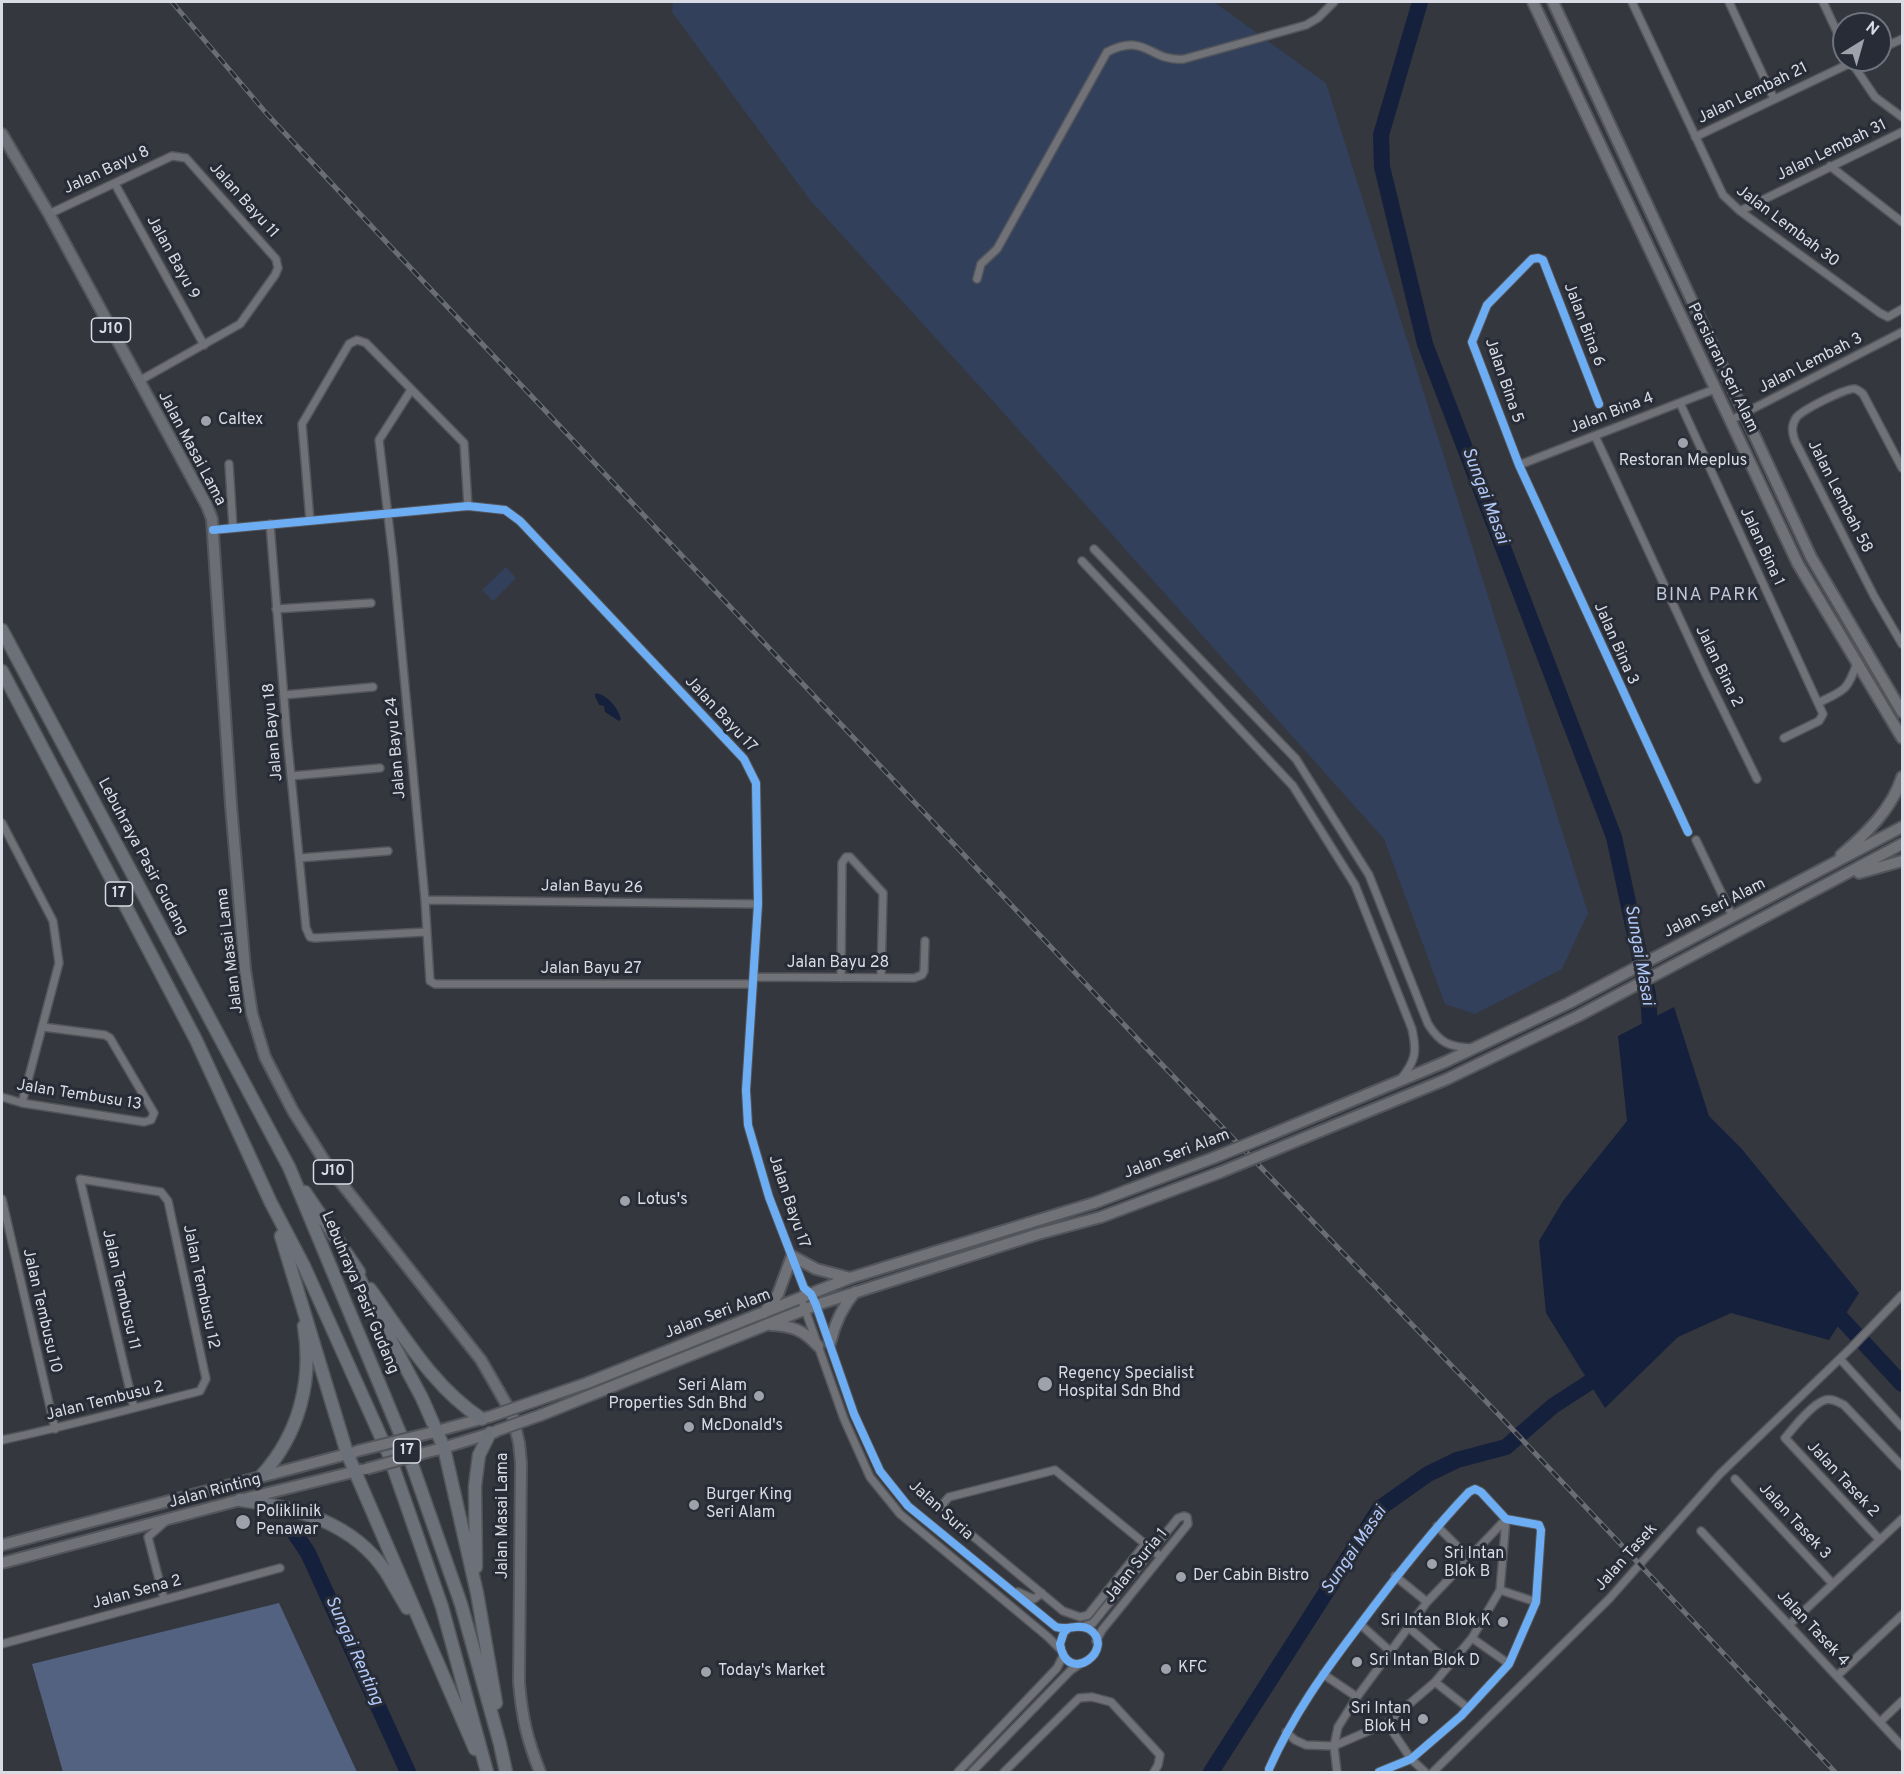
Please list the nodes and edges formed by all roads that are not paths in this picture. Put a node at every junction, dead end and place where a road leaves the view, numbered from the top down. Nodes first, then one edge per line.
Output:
1 (1334, 2) edge
2 (1533, 2) edge
3 (1553, 2) edge
4 (1632, 2) edge
5 (1729, 2) edge
6 (1823, 2) edge
7 (1832, 21) edge
8 (1832, 71) edge
9 (1860, 72) edge
10 (1774, 99) junction
11 (1902, 117) edge
12 (1902, 132) edge
13 (2, 134) edge
14 (1695, 137) junction
15 (178, 156) joint
16 (1830, 166) junction
17 (115, 184) junction
18 (1740, 211) junction
19 (49, 214) junction
20 (1902, 222) edge
21 (1538, 258) joint
22 (977, 279) dead end
23 (1902, 309) edge
24 (1902, 332) edge
25 (204, 345) junction
26 (139, 381) junction
27 (1715, 389) junction
28 (411, 390) junction
29 (1680, 403) junction
30 (1599, 404) dead end
31 (1744, 414) junction
32 (1731, 420) junction
33 (1595, 436) junction
34 (229, 464) dead end
35 (1519, 465) junction
36 (1902, 468) edge
37 (468, 506) junction
38 (388, 513) junction
39 (310, 521) junction
40 (270, 524) junction
41 (233, 528) junction
42 (213, 530) junction
43 (1095, 549) dead end
44 (1082, 561) dead end
45 (372, 603) dead end
46 (276, 609) junction
47 (2, 630) edge
48 (1902, 644) edge
49 (1857, 663) junction
50 (2, 671) edge
51 (373, 687) dead end
52 (284, 695) junction
53 (1818, 703) junction
54 (1902, 712) edge
55 (1900, 733) edge
56 (1784, 738) dead end
57 (1902, 748) edge
58 (380, 768) dead end
59 (291, 777) junction
60 (1902, 777) edge
61 (1757, 779) dead end
62 (2, 823) edge
63 (1902, 827) edge
64 (1688, 832) dead end
65 (1696, 840) dead end
66 (1902, 844) edge
67 (388, 851) dead end
68 (300, 858) junction
69 (1902, 861) edge
70 (1822, 871) junction
71 (1830, 883) junction
72 (425, 900) junction
73 (758, 904) junction
74 (1732, 915) junction
75 (426, 932) junction
76 (925, 941) dead end
77 (841, 978) junction
78 (881, 978) junction
79 (754, 980) junction
80 (430, 981) joint
81 (43, 1027) junction
82 (1475, 1048) junction
83 (1400, 1081) junction
84 (2, 1097) edge
85 (22, 1103) junction
86 (289, 1167) junction
87 (80, 1179) joint
88 (2, 1199) edge
89 (270, 1203) junction
90 (5, 1230) edge
91 (792, 1256) junction
92 (354, 1266) junction
93 (850, 1278) junction
94 (296, 1281) junction
95 (855, 1292) junction
96 (1902, 1294) edge
97 (807, 1299) junction
98 (764, 1313) junction
99 (769, 1324) junction
100 (830, 1343) junction
101 (818, 1346) junction
102 (1840, 1359) junction
103 (206, 1379) joint
104 (134, 1408) junction
105 (485, 1418) junction
106 (1902, 1427) edge
107 (55, 1428) junction
108 (433, 1431) junction
109 (493, 1432) junction
110 (2, 1440) edge
111 (440, 1449) junction
112 (352, 1452) junction
113 (1902, 1466) edge
114 (361, 1470) junction
115 (262, 1475) junction
116 (1735, 1479) dead end
117 (240, 1500) junction
118 (169, 1519) junction
119 (1506, 1519) junction
120 (1902, 1520) edge
121 (1437, 1526) junction
122 (1701, 1531) dead end
123 (1880, 1540) junction
124 (1145, 1544) junction
125 (2, 1545) edge
126 (1152, 1550) junction
127 (1161, 1557) junction
128 (1468, 1557) junction
129 (2, 1563) edge
130 (280, 1568) dead end
131 (1395, 1576) junction
132 (1833, 1584) junction
133 (1007, 1587) junction
134 (1500, 1590) junction
135 (477, 1593) junction
136 (1042, 1593) junction
137 (164, 1599) junction
138 (1426, 1602) junction
139 (1536, 1602) junction
140 (1902, 1615) edge
141 (1360, 1624) junction
142 (1789, 1625) junction
143 (1082, 1627) junction
144 (1408, 1627) junction
145 (1070, 1628) junction
146 (1472, 1638) junction
147 (1096, 1641) junction
148 (2, 1644) edge
149 (430, 1645) junction
150 (1390, 1651) junction
151 (1062, 1653) junction
152 (1450, 1663) junction
153 (1080, 1664) junction
154 (1509, 1664) junction
155 (1323, 1674) junction
156 (1837, 1676) junction
157 (1435, 1682) junction
158 (1357, 1697) junction
159 (1902, 1701) edge
160 (1468, 1708) junction
161 (1880, 1722) junction
162 (1387, 1724) junction
163 (1286, 1732) junction
164 (500, 1744) junction
165 (1334, 1746) junction
166 (1902, 1746) edge
167 (1411, 1759) junction
168 (486, 1773) edge
169 (506, 1773) edge
170 (540, 1773) edge
171 (958, 1773) edge
172 (972, 1773) edge
173 (1004, 1773) edge
174 (1154, 1773) edge
175 (1269, 1773) edge
176 (1337, 1773) edge
177 (1379, 1773) edge
178 (1425, 1773) edge
179 (1433, 1773) edge

1 - 22 street
2 - 27 main road, Persiaran Seri Alam
3 - 31 main road, Persiaran Seri Alam
4 - 14 street, Jalan Lembah 30
5 - 10 street
6 - 7 street
8 - 10 street, Jalan Lembah 21
9 - 11 street
10 - 14 street, Jalan Lembah 21
12 - 16 street, Jalan Lembah 31
13 - 19 main road, Jalan Masai Lama / J10
14 - 18 street, Jalan Lembah 30
15 - 17 street, Jalan Bayu 8
15 - 25 street, Jalan Bayu 11
16 - 18 street, Jalan Lembah 31
16 - 20 street
17 - 19 street, Jalan Bayu 8
17 - 25 street, Jalan Bayu 9
18 - 23 street, Jalan Lembah 30
19 - 26 main road, Jalan Masai Lama / J10
21 - 30 street, Jalan Bina 6
21 - 35 street, Jalan Bina 5
24 - 31 street, Jalan Lembah 3
25 - 26 street, Jalan Bayu 11
26 - 42 main road, Jalan Masai Lama / J10
27 - 29 street, Jalan Bina 4
27 - 32 main road, Persiaran Seri Alam
28 - 37 street
28 - 38 street, Jalan Bayu 24
28 - 39 street
29 - 33 street, Jalan Bina 4
29 - 53 street, Jalan Bina 1
31 - 32 street, Jalan Lembah 3
31 - 54 main road, Persiaran Seri Alam
32 - 49 main road, Persiaran Seri Alam
33 - 35 street, Jalan Bina 4
33 - 61 street, Jalan Bina 2
34 - 41 street
35 - 64 street, Jalan Bina 3
36 - 48 street, Jalan Lembah 58
37 - 38 street, Jalan Bayu 17
37 - 73 street, Jalan Bayu 17
38 - 39 street, Jalan Bayu 17
38 - 72 street, Jalan Bayu 24
39 - 40 street, Jalan Bayu 17
40 - 41 street, Jalan Bayu 17
40 - 46 street, Jalan Bayu 18
41 - 42 street, Jalan Bayu 17
42 - 170 main road, Jalan Masai Lama / J10
43 - 82 street
44 - 83 street
45 - 46 street
46 - 52 street, Jalan Bayu 18
47 - 86 highway, Lebuhraya Pasir Gudang / 17
49 - 53 street
49 - 55 main road, Persiaran Seri Alam
50 - 89 highway, 17
51 - 52 street
52 - 59 street, Jalan Bayu 18
53 - 56 street
55 - 57 main road, Persiaran Seri Alam
58 - 59 street
59 - 68 street, Jalan Bayu 18
60 - 70 main road
62 - 81 street
63 - 70 main road, Jalan Seri Alam
65 - 74 street
66 - 71 main road, Jalan Seri Alam
67 - 68 street
68 - 75 street, Jalan Bayu 18
69 - 71 main road
70 - 74 main road, Jalan Seri Alam
71 - 95 main road, Jalan Seri Alam, bridge
72 - 73 street, Jalan Bayu 26
72 - 75 street, Jalan Bayu 24
73 - 79 street, Jalan Bayu 17
74 - 82 main road, Jalan Seri Alam
75 - 80 street, Jalan Bayu 24
76 - 78 street, Jalan Bayu 28
77 - 78 street, Jalan Bayu 28
77 - 78 street
77 - 79 street, Jalan Bayu 28
79 - 80 street, Jalan Bayu 27
79 - 91 street, Jalan Bayu 17
81 - 85 street
81 - 85 street, Jalan Tembusu 13
82 - 83 main road, Jalan Seri Alam
83 - 93 main road, Jalan Seri Alam, bridge
84 - 85 street, Jalan Tembusu 13
86 - 92 highway
86 - 164 highway, Lebuhraya Pasir Gudang / 17
87 - 103 street, Jalan Tembusu 12
87 - 104 street, Jalan Tembusu 11
88 - 90 street, Jalan Tembusu 10
89 - 94 highway
89 - 168 highway, 17
90 - 107 street, Jalan Tembusu 10
91 - 93 main road
91 - 97 street, Jalan Bayu 17
91 - 98 main road
92 - 105 highway
92 - 108 highway
93 - 97 main road, Jalan Seri Alam
94 - 112 highway
94 - 115 highway
95 - 97 main road, Jalan Seri Alam
95 - 100 main road
96 - 102 street, Jalan Tasek
97 - 98 main road, Jalan Seri Alam
97 - 99 main road, Jalan Seri Alam
97 - 100 street, Jalan Suria
97 - 101 street, Jalan Suria
98 - 105 main road, Jalan Seri Alam, bridge
99 - 101 main road
99 - 109 main road, Jalan Seri Alam, bridge
100 - 133 street, Jalan Suria
101 - 151 street, Jalan Suria
102 - 106 street
102 - 179 street, Jalan Tasek
103 - 104 street, Jalan Tembusu 2
104 - 107 street, Jalan Tembusu 2
105 - 108 main road, Jalan Seri Alam
107 - 110 street, Jalan Tembusu 2
108 - 111 highway
108 - 112 main road, Jalan Rinting, bridge
109 - 111 main road, Jalan Seri Alam
109 - 135 highway
111 - 114 main road, Jalan Rinting, bridge
111 - 135 highway
112 - 114 highway
112 - 115 main road, Jalan Rinting
113 - 123 street, Jalan Tasek 2
114 - 117 main road, Jalan Rinting
114 - 149 highway
115 - 125 main road, Jalan Rinting
116 - 132 street, Jalan Tasek 3
117 - 118 main road, Jalan Rinting
117 - 149 highway
118 - 129 main road, Jalan Rinting
118 - 137 street
119 - 121 street
119 - 128 street
119 - 134 street
119 - 139 street
120 - 123 street
121 - 128 street
121 - 131 street
122 - 142 street, Jalan Tasek 4
123 - 132 street
124 - 126 street
124 - 136 street
124 - 136 street
126 - 127 street
126 - 127 street, Jalan Suria 1
126 - 143 street, Jalan Suria 1
127 - 147 street, Jalan Suria 1
128 - 138 street
130 - 137 street, Jalan Sena 2
131 - 138 street
131 - 141 street
132 - 142 street
133 - 136 street
133 - 145 street, Jalan Suria
134 - 139 street
134 - 146 street
135 - 164 highway
137 - 148 street, Jalan Sena 2
138 - 144 street
139 - 154 street
140 - 156 street
141 - 150 street
141 - 155 street
142 - 156 street, Jalan Tasek 4
143 - 145 street
143 - 147 street
144 - 150 street
144 - 152 street
145 - 151 street
146 - 152 street
146 - 154 street
147 - 153 street
149 - 168 highway
150 - 158 street
151 - 153 street
151 - 171 street
152 - 157 street
153 - 172 street
154 - 160 street
155 - 158 street
155 - 163 street
156 - 161 street, Jalan Tasek 4
157 - 160 street
157 - 162 street
158 - 165 street
159 - 161 street
160 - 167 street
161 - 166 street, Jalan Tasek 4
162 - 165 street
162 - 167 street
163 - 165 street
163 - 175 street
164 - 169 highway, Lebuhraya Pasir Gudang / 17
165 - 176 street
167 - 177 street
167 - 178 street
173 - 174 street

